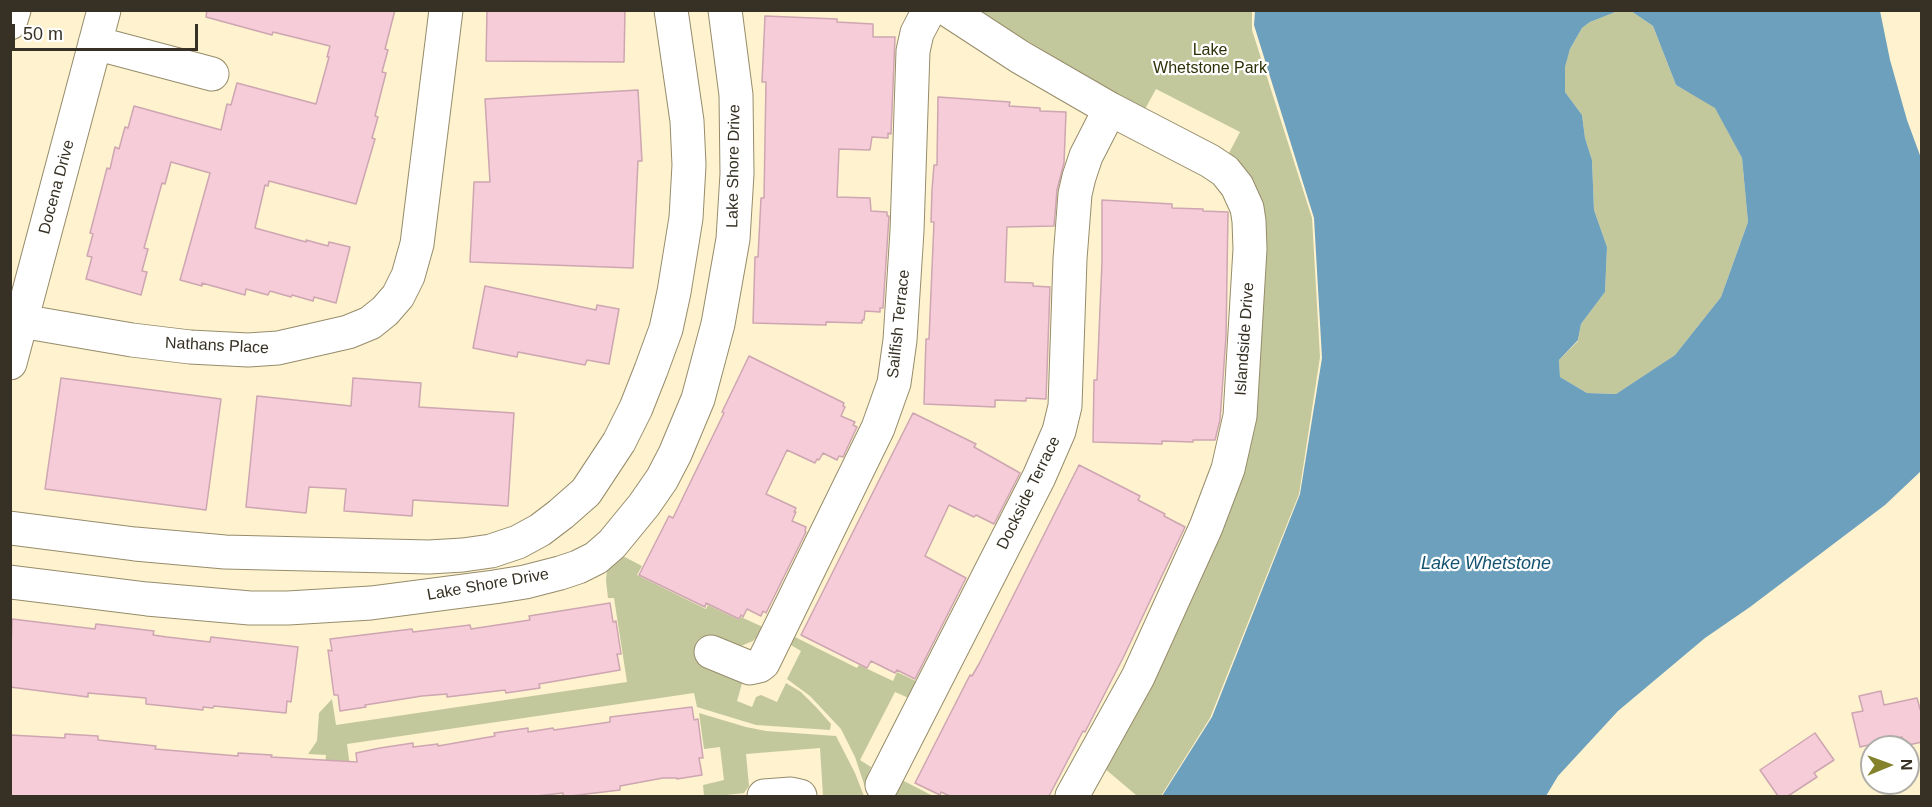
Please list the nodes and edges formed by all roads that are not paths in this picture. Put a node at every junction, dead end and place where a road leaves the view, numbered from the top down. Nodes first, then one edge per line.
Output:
1 (14, 10) edge
2 (104, 10) edge
3 (446, 10) edge
4 (671, 10) edge
5 (725, 10) edge
6 (929, 10) edge
7 (948, 10) edge
8 (10, 23) edge
9 (95, 42) junction
10 (212, 74) dead end
11 (1110, 109) junction
12 (21, 321) junction
13 (10, 363) edge
14 (10, 528) edge
15 (10, 582) edge
16 (711, 652) dead end
17 (882, 784) dead end
18 (764, 796) edge
19 (800, 796) edge
20 (1072, 796) edge

1 - 8 street
2 - 9 street, Docena Drive
3 - 12 street, Nathans Place
4 - 14 street, Lake Shore Drive
5 - 15 street, Lake Shore Drive
6 - 16 street, Sailfish Terrace
7 - 11 street, Islandside Drive
9 - 10 street
9 - 12 street, Docena Drive
11 - 17 street, Dockside Terrace
11 - 20 street, Islandside Drive
12 - 13 street, Docena Drive
18 - 19 street

